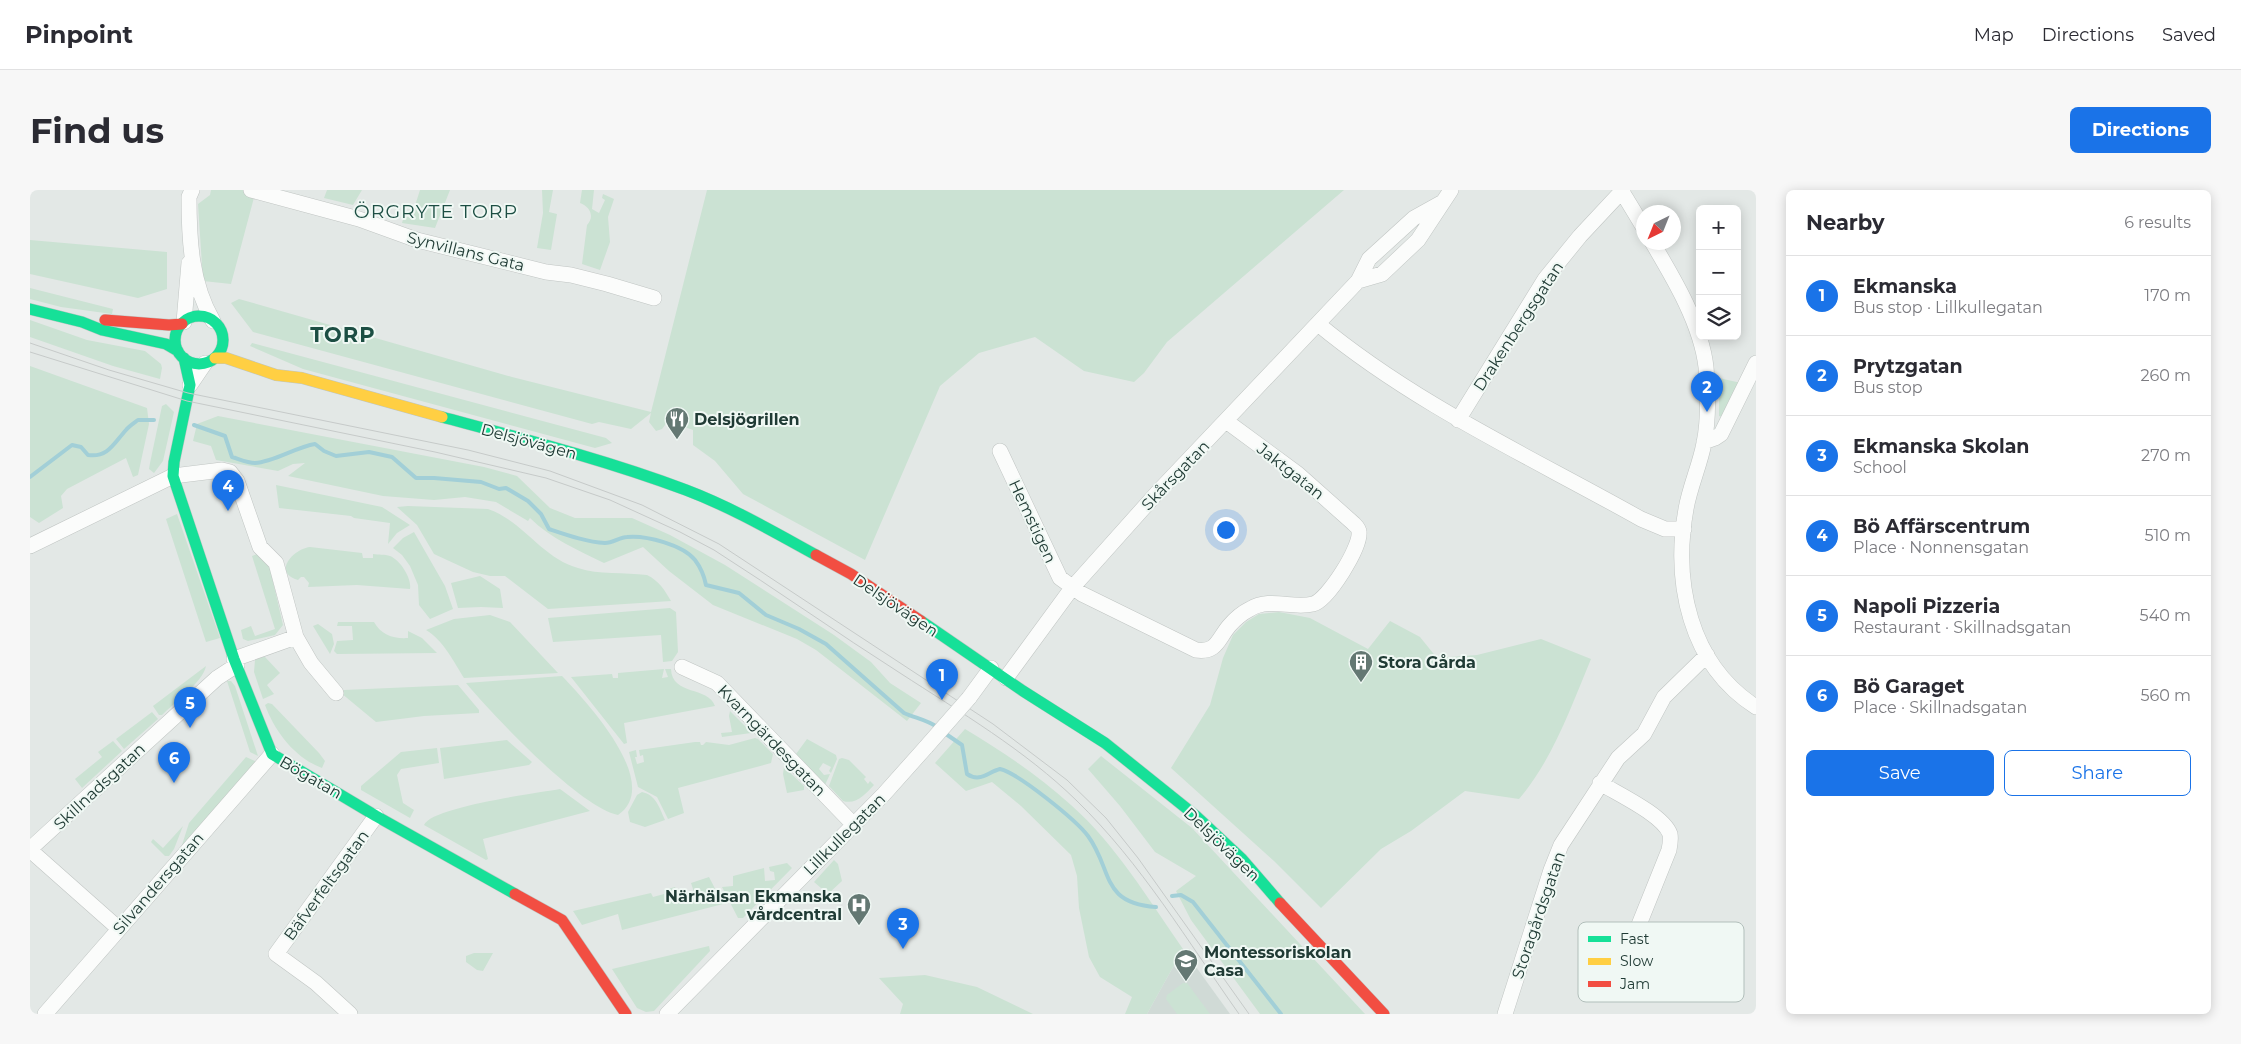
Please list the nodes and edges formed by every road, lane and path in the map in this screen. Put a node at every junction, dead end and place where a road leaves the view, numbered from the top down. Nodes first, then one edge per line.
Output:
1 (192, 190) edge
2 (250, 190) edge
3 (1451, 190) edge
4 (1622, 190) edge
5 (1636, 214) edge
6 (1657, 250) edge
7 (191, 254) junction
8 (654, 298) dead end
9 (30, 309) edge
10 (213, 321) junction
11 (82, 322) junction
12 (183, 323) junction
13 (1318, 324) junction
14 (222, 333) junction
15 (233, 342) dead end
16 (181, 355) junction
17 (271, 360) dead end
18 (210, 361) junction
19 (1756, 363) edge
20 (302, 378) junction
21 (190, 385) junction
22 (1458, 420) junction
23 (1226, 422) junction
24 (1704, 442) junction
25 (1000, 451) dead end
26 (173, 476) junction
27 (1684, 529) junction
28 (31, 544) edge
29 (1072, 588) junction
30 (296, 637) junction
31 (1707, 655) junction
32 (236, 662) junction
33 (682, 668) dead end
34 (991, 668) junction
35 (1006, 678) junction
36 (336, 693) dead end
37 (1756, 706) edge
38 (272, 754) junction
39 (1600, 783) junction
40 (376, 816) junction
41 (854, 824) junction
42 (30, 849) edge
43 (1640, 922) edge
44 (118, 928) junction
45 (45, 1014) edge
46 (350, 1014) edge
47 (626, 1014) edge
48 (667, 1014) edge
49 (1384, 1014) edge
50 (1505, 1014) edge

1 - 7 street
2 - 8 street, Synvillans Gata
3 - 13 street, Skårsgatan
4 - 5 street
4 - 22 street, Drakenbergsgatan
6 - 24 street
7 - 10 street
7 - 12 street
9 - 11 street
10 - 12 street
10 - 14 street
11 - 12 street
11 - 16 street
12 - 16 street
13 - 22 street
13 - 23 street, Skårsgatan
14 - 15 street
14 - 18 street
16 - 18 street
16 - 21 street, Bögatan
17 - 20 street, Delsjövägen
18 - 20 street, Delsjövägen
18 - 21 street, Bögatan
19 - 24 street
20 - 34 street, Delsjövägen
21 - 26 street, Bögatan
22 - 27 street
23 - 29 street, Skårsgatan
23 - 29 street, Jaktgatan
24 - 27 street
25 - 29 street, Hemstigen
26 - 28 street
26 - 30 street
26 - 32 street, Bögatan
27 - 31 street
29 - 35 street, Skårsgatan
30 - 32 street, Skillnadsgatan
30 - 36 street
31 - 37 street
31 - 39 street, Storagårdsgatan
32 - 38 street, Bögatan
32 - 42 street, Skillnadsgatan
33 - 41 street, Kvarngärdesgatan
34 - 35 street, Delsjövägen
34 - 41 street, Lillkullegatan, bridge
35 - 49 street, Delsjövägen
38 - 40 street, Bögatan
38 - 44 street, Silvandersgatan
39 - 43 street
39 - 50 street, Storagårdsgatan
40 - 46 street, Bäfverfeltsgatan
40 - 47 street, Bögatan
41 - 48 street, Lillkullegatan
42 - 44 street
44 - 45 street, Silvandersgatan

